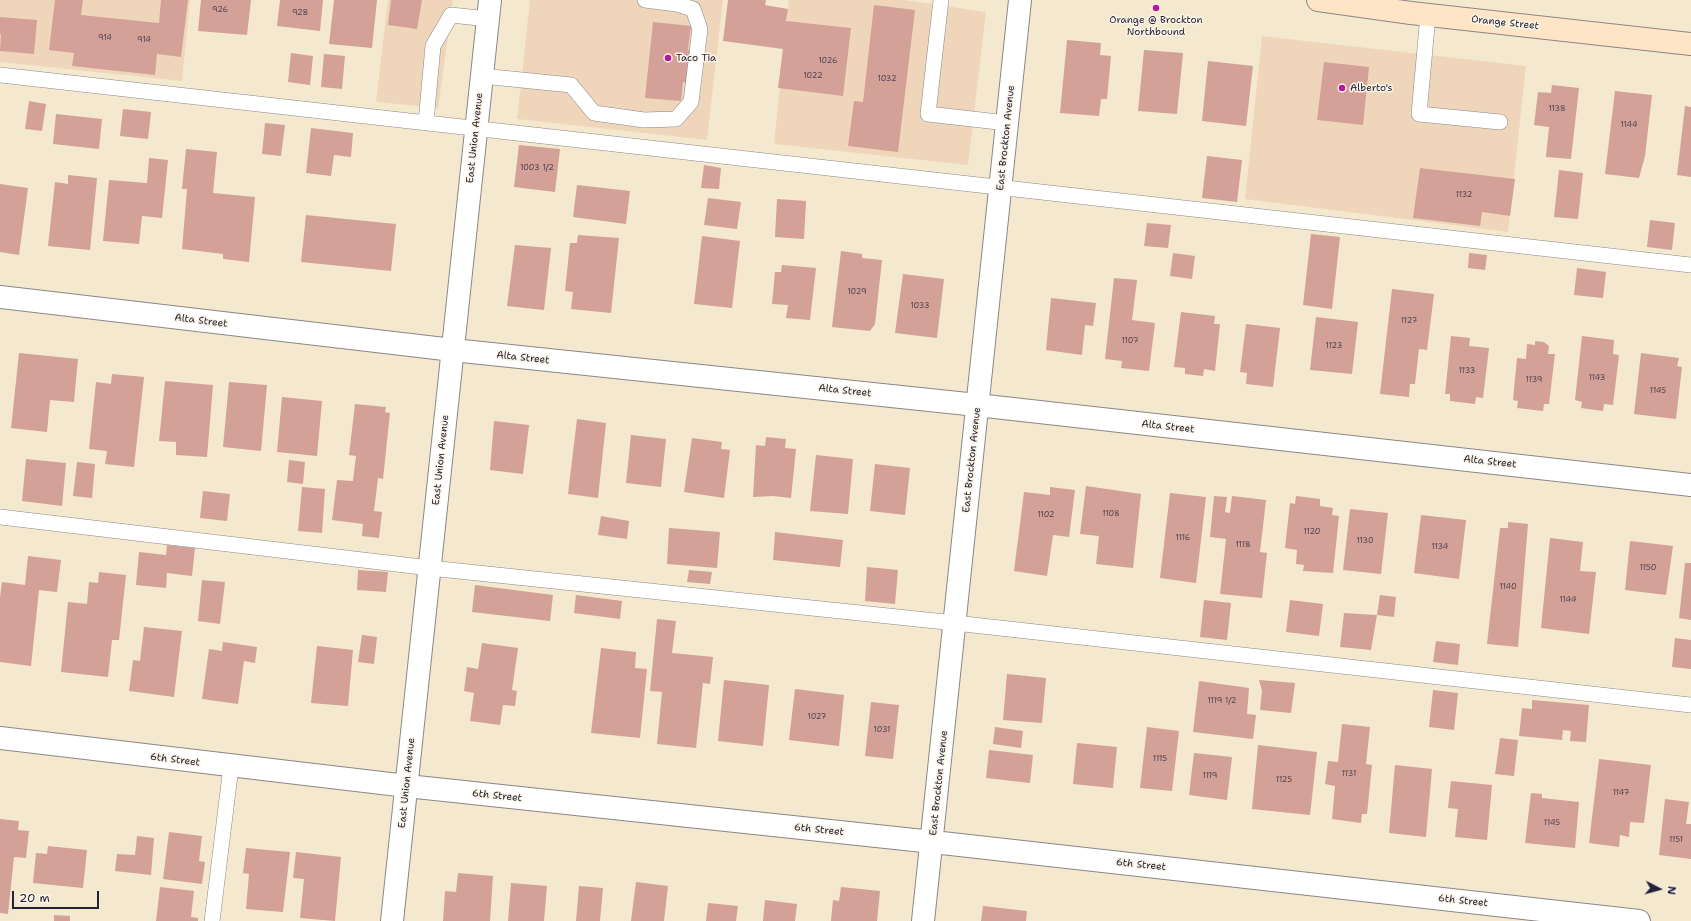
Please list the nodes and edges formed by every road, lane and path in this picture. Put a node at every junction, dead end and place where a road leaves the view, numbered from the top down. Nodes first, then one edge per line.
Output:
1 (645, 0) edge
2 (941, 0) edge
3 (1020, 0) edge
4 (1318, 0) edge
5 (489, 9) edge
6 (1417, 9) edge
7 (1691, 44) edge
8 (0, 75) edge
9 (482, 76) junction
10 (426, 122) junction
11 (1500, 122) dead end
12 (1007, 123) junction
13 (476, 128) junction
14 (1000, 187) junction
15 (1691, 265) edge
16 (0, 297) edge
17 (453, 350) junction
18 (977, 405) junction
19 (1691, 485) edge
20 (0, 517) edge
21 (430, 568) junction
22 (955, 623) junction
23 (1691, 705) edge
24 (0, 738) edge
25 (231, 766) junction
26 (407, 786) junction
27 (933, 842) junction
28 (212, 921) edge
29 (392, 921) edge
30 (923, 921) edge
31 (1639, 921) edge

1 - 9 lane
2 - 12 lane
3 - 12 street, East Brockton Avenue
4 - 6 main road, Orange Street
5 - 9 street, East Union Avenue
5 - 10 lane
6 - 7 main road, Orange Street
6 - 11 lane
8 - 10 lane
9 - 13 street, East Union Avenue
10 - 13 lane
12 - 14 street, East Brockton Avenue
13 - 14 lane
13 - 17 street, East Union Avenue
14 - 15 lane
14 - 18 street, East Brockton Avenue
16 - 17 street, Alta Street
17 - 18 street, Alta Street
17 - 21 street, East Union Avenue
18 - 19 street, Alta Street
18 - 22 street, East Brockton Avenue
20 - 21 lane
21 - 22 lane
21 - 26 street, East Union Avenue
22 - 23 lane
22 - 27 street, East Brockton Avenue
24 - 25 street, 6th Street
25 - 26 street, 6th Street
25 - 28 lane
26 - 27 street, 6th Street
26 - 29 street, East Union Avenue
27 - 30 street, East Brockton Avenue
27 - 31 street, 6th Street

